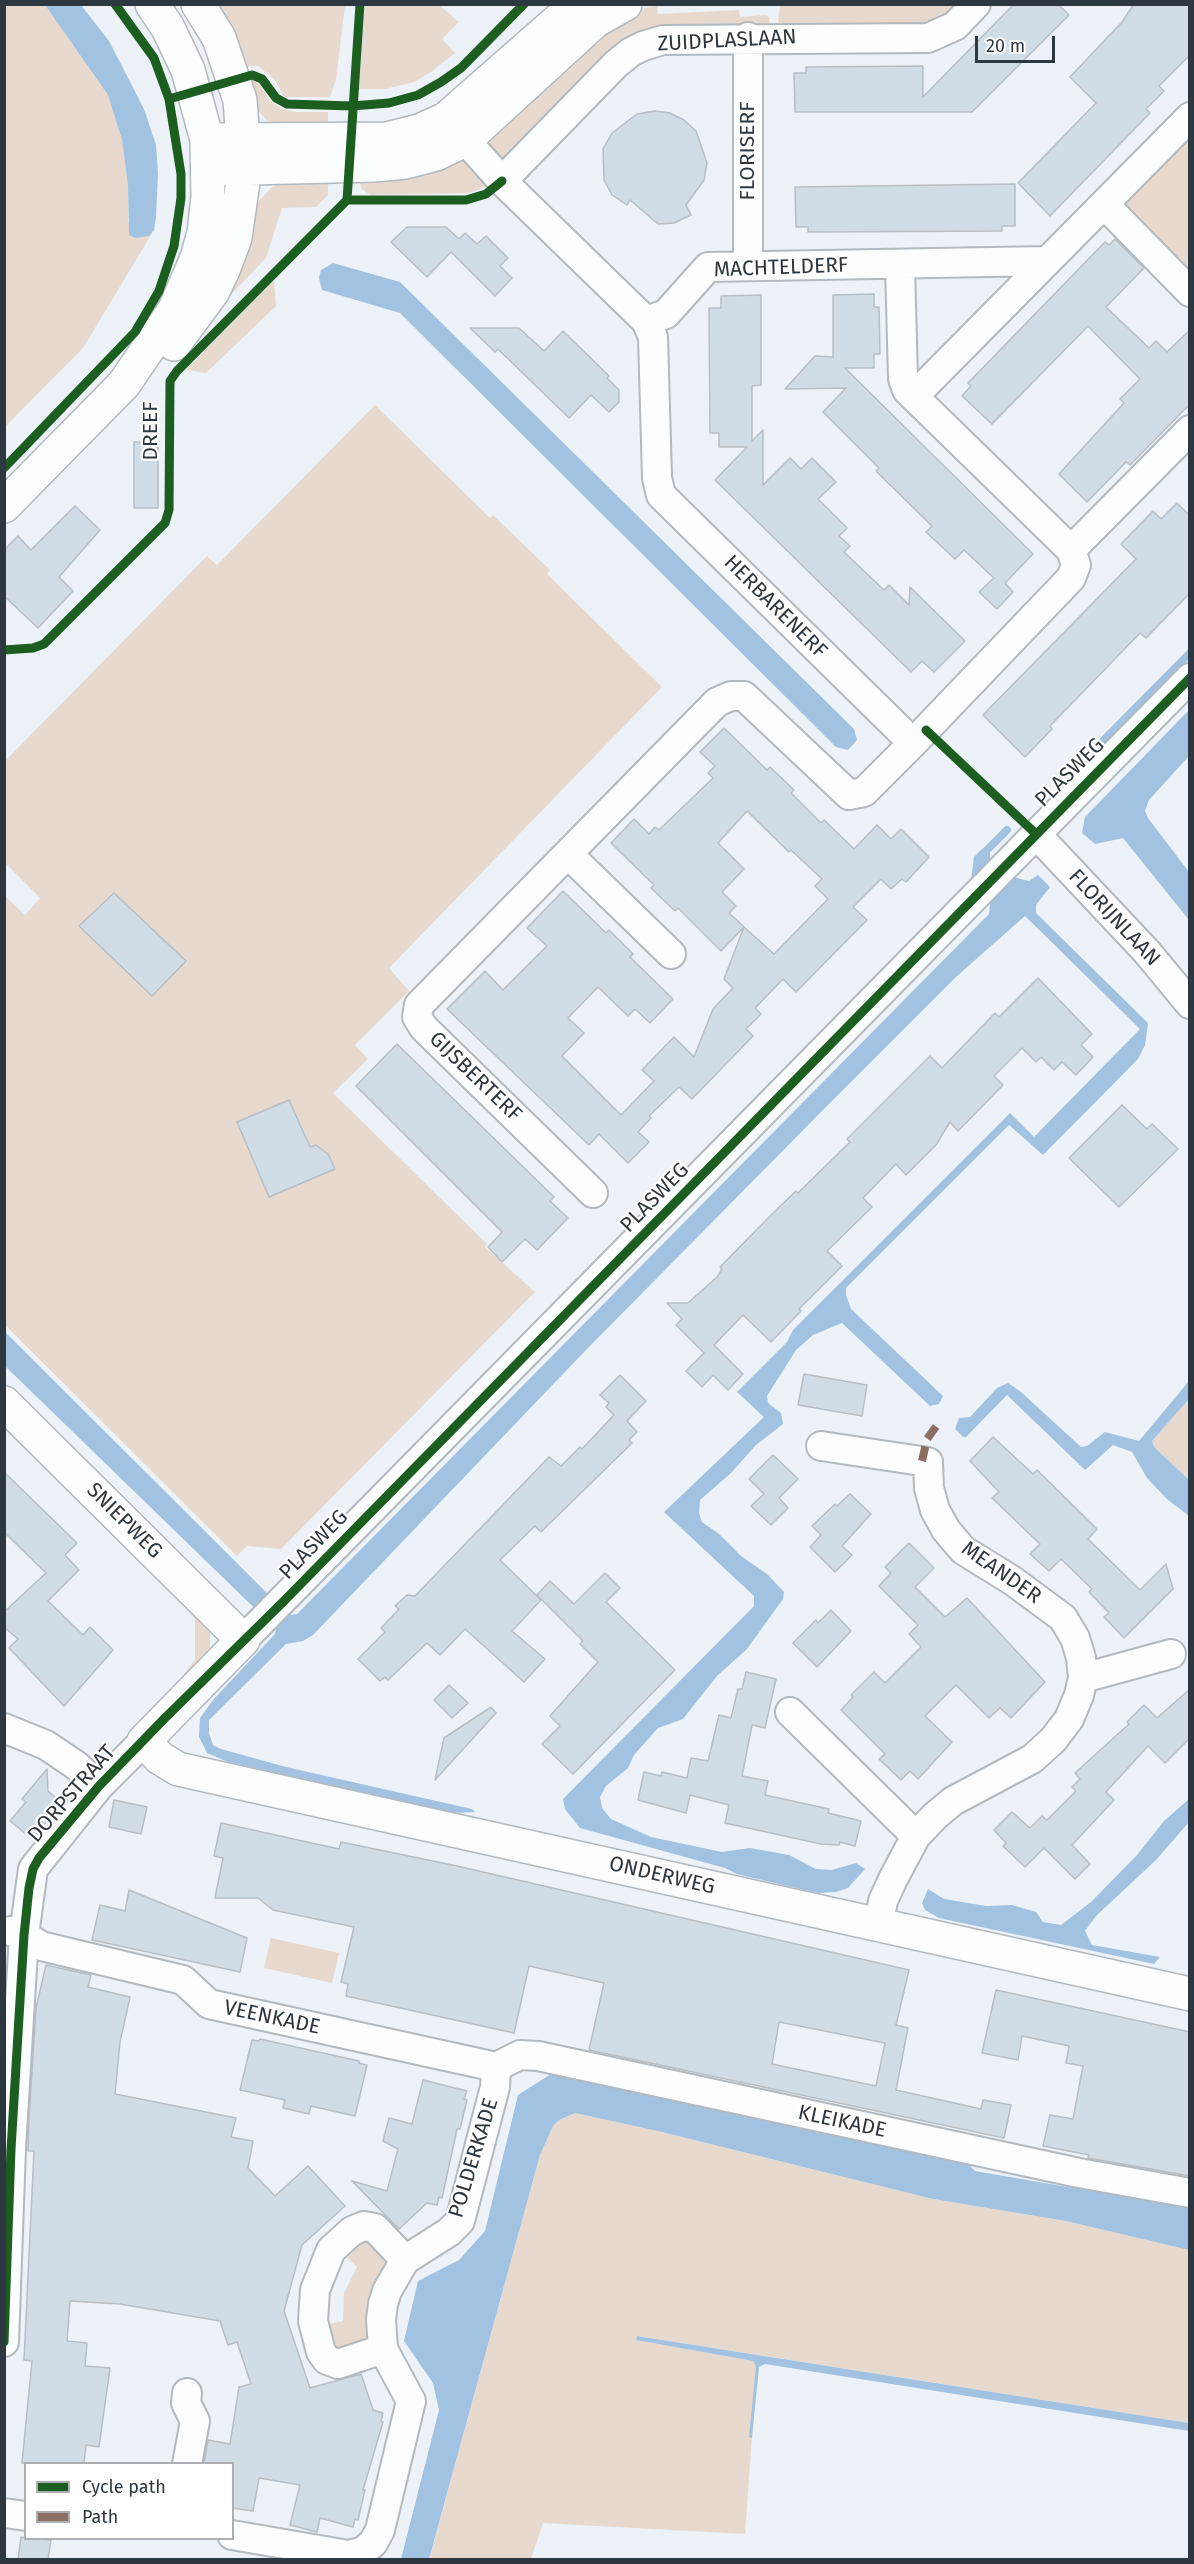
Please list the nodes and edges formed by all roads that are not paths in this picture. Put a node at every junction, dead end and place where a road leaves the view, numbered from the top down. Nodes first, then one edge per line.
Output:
1 (152, 4) edge
2 (198, 4) edge
3 (577, 4) edge
4 (976, 4) edge
5 (621, 5) edge
6 (748, 37) junction
7 (1190, 117) edge
8 (456, 130) junction
9 (207, 154) junction
10 (244, 154) junction
11 (502, 181) junction
12 (1104, 204) junction
13 (1047, 261) junction
14 (748, 265) junction
15 (900, 265) junction
16 (1190, 292) edge
17 (646, 321) junction
18 (124, 384) junction
19 (914, 396) junction
20 (1190, 430) edge
21 (4, 506) edge
22 (1071, 550) junction
23 (1190, 678) edge
24 (913, 743) junction
25 (1035, 834) junction
26 (568, 854) junction
27 (671, 954) dead end
28 (1190, 1004) edge
29 (593, 1193) dead end
30 (4, 1403) edge
31 (821, 1446) dead end
32 (263, 1621) junction
33 (1171, 1654) dead end
34 (1083, 1678) junction
35 (790, 1712) dead end
36 (4, 1728) edge
37 (144, 1741) junction
38 (99, 1786) junction
39 (916, 1836) junction
40 (878, 1925) junction
41 (14, 1932) edge
42 (1190, 1994) edge
43 (496, 2067) junction
44 (1190, 2193) edge
45 (405, 2260) junction
46 (4, 2342) edge
47 (383, 2349) junction
48 (187, 2393) dead end
49 (188, 2462) edge
50 (4, 2513) edge
51 (24, 2516) edge
52 (234, 2535) edge

1 - 9 street, DREEF
2 - 10 street, DREEF
3 - 8 street
4 - 6 street, ZUIDPLASLAAN
5 - 8 street
6 - 11 street, ZUIDPLASLAAN
6 - 14 street, FLORISERF
7 - 12 street
8 - 10 street
8 - 11 street
9 - 10 street
9 - 18 street, DREEF
10 - 18 street, DREEF
11 - 17 street
12 - 13 street
12 - 16 street
13 - 15 street, MACHTELDERF
13 - 19 street
14 - 15 street, MACHTELDERF
14 - 17 street, MACHTELDERF
15 - 19 street
17 - 24 street, HERBARENERF
18 - 21 street, DREEF
19 - 22 street
20 - 22 street
22 - 24 street
23 - 25 street, PLASWEG
24 - 26 street, GIJSBERTERF
25 - 28 street, FLORIJNLAAN
25 - 32 street, PLASWEG
26 - 27 street
26 - 29 street, GIJSBERTERF
30 - 32 street, SNIEPWEG
31 - 34 street, MEANDER
32 - 37 street, PLASWEG
33 - 34 street
34 - 39 street
35 - 39 street
36 - 38 street
37 - 38 street, DORPSTRAAT
37 - 40 street, ONDERWEG
38 - 41 street, DORPSTRAAT
39 - 40 street
40 - 42 street, ONDERWEG
41 - 43 street, VEENKADE
41 - 46 street, DORPSTRAAT
43 - 44 street, KLEIKADE
43 - 45 street, POLDERKADE
45 - 47 street, POLDERKADE
45 - 47 street
47 - 52 street, POLDERKADE
48 - 49 street
50 - 51 street

